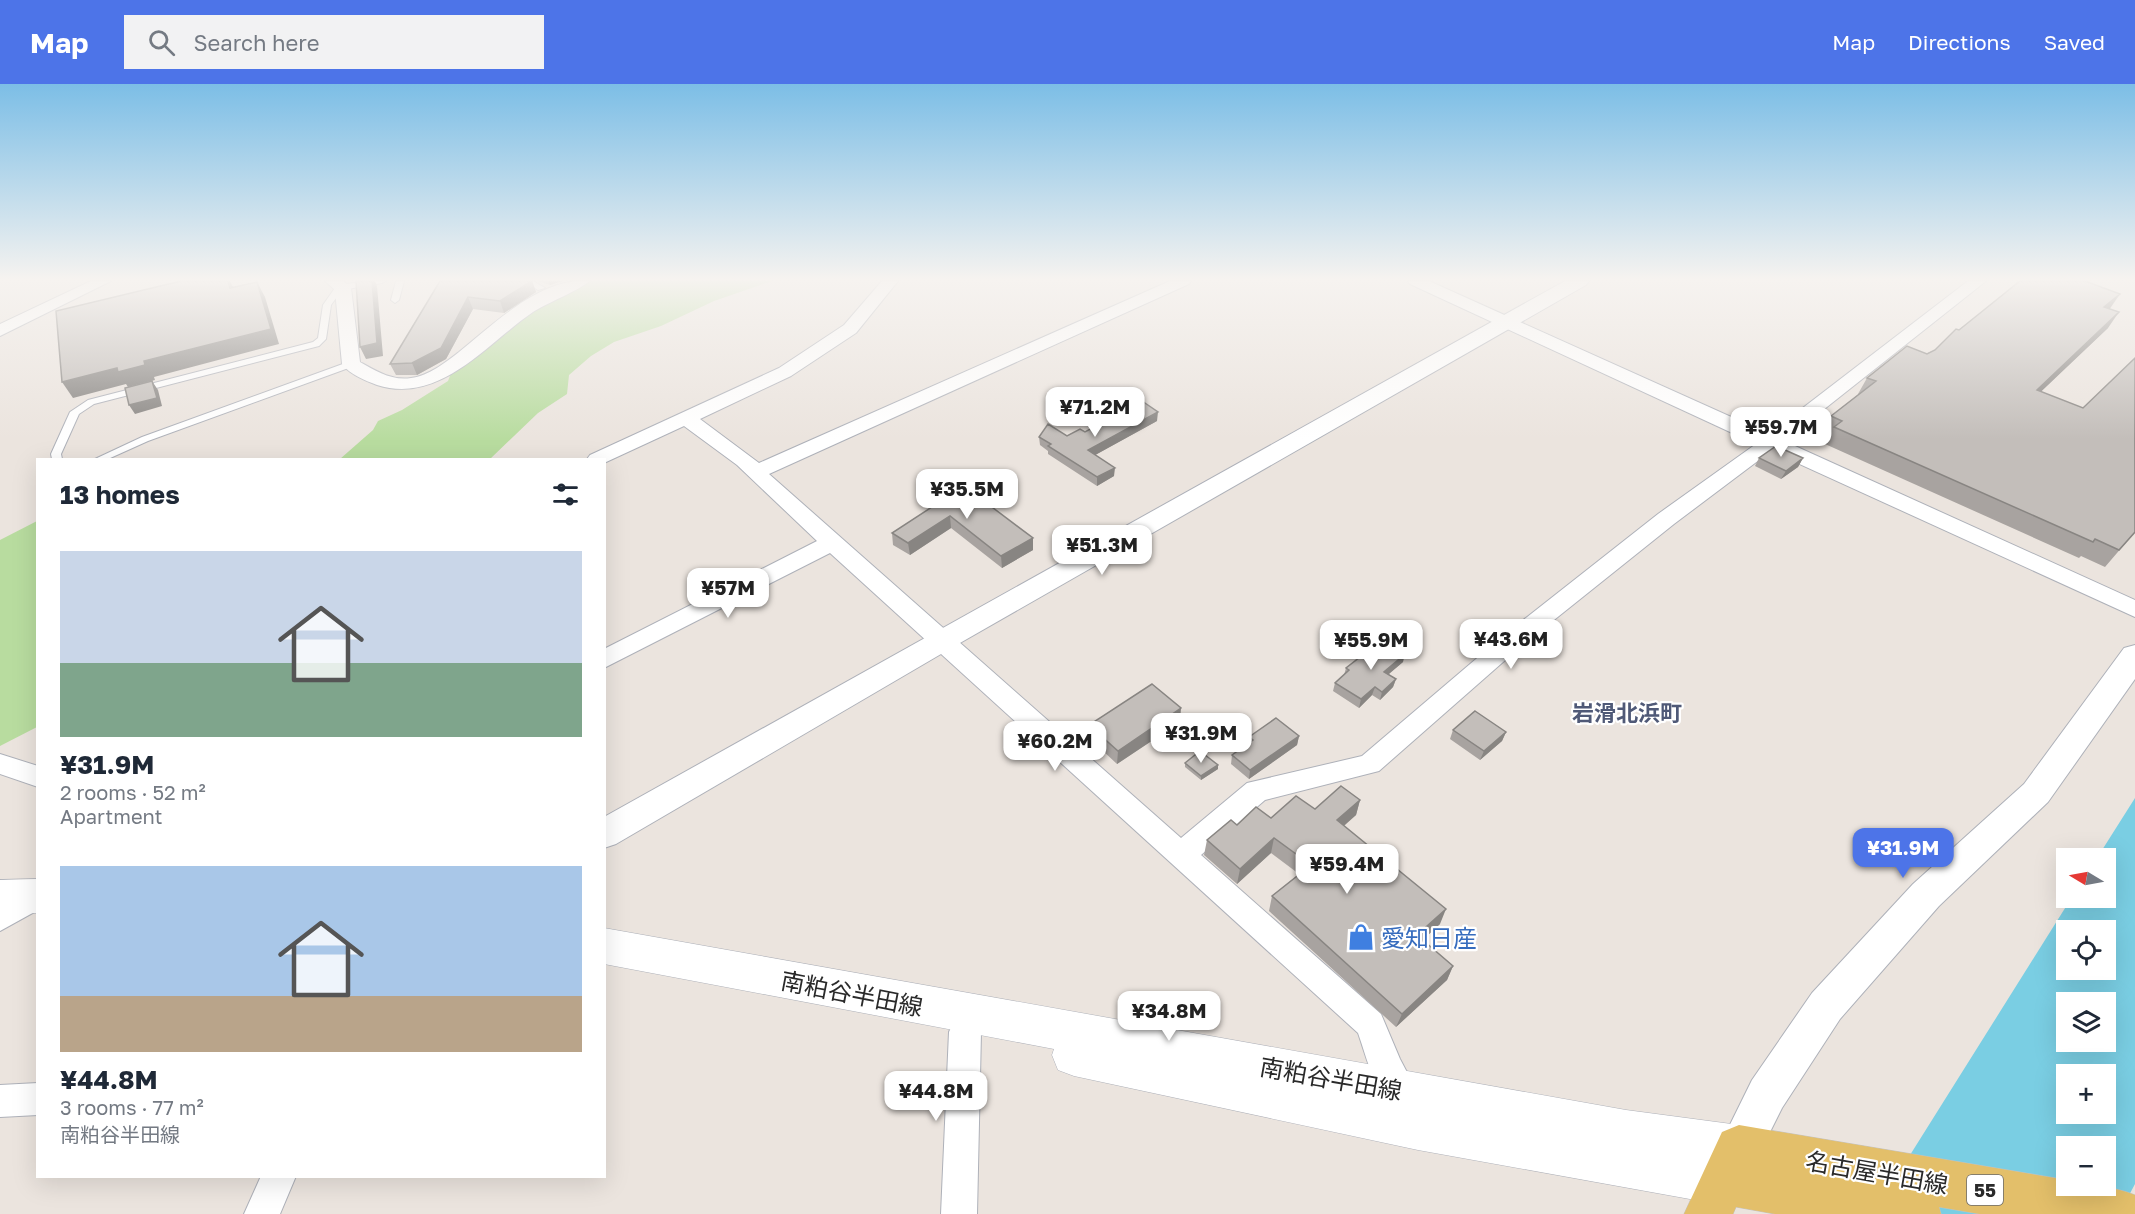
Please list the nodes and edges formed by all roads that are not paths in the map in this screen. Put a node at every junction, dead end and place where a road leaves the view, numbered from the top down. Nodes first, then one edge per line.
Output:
1 (323, 334) edge
2 (346, 334) edge
3 (495, 334) edge
4 (844, 334) edge
5 (1065, 334) edge
6 (1485, 334) edge
7 (1532, 334) edge
8 (1910, 334) edge
9 (351, 364) junction
10 (684, 418) junction
11 (1772, 441) junction
12 (57, 458) edge
13 (102, 458) edge
14 (599, 458) edge
15 (756, 472) junction
16 (833, 542) junction
17 (2135, 609) edge
18 (942, 640) junction
19 (2135, 656) edge
20 (606, 659) edge
21 (0, 764) edge
22 (36, 776) edge
23 (606, 833) edge
24 (1181, 855) junction
25 (24, 892) edge
26 (0, 918) edge
27 (606, 946) edge
28 (606, 964) edge
29 (965, 1032) junction
30 (36, 1099) edge
31 (0, 1101) edge
32 (1409, 1108) junction
33 (278, 1178) edge
34 (1723, 1181) edge
35 (1837, 1182) junction
36 (262, 1214) edge
37 (959, 1214) edge
38 (1917, 1214) edge
39 (2122, 1214) edge

1 - 12 lane
2 - 9 street
3 - 9 street
4 - 10 street
5 - 15 street
6 - 18 street
7 - 11 street
8 - 11 street
9 - 13 lane
10 - 14 street
10 - 15 street
11 - 17 street
11 - 24 street
15 - 16 street
16 - 18 street
16 - 20 street
18 - 23 street
18 - 24 street
19 - 34 street
21 - 22 street
24 - 32 street
25 - 26 street
27 - 32 main road, 南粕谷半田線
28 - 29 main road, 南粕谷半田線
29 - 32 main road, 南粕谷半田線
29 - 37 street
30 - 31 street
32 - 34 main road, 南粕谷半田線
33 - 36 street
34 - 35 main road, 名古屋半田線 / 55
35 - 38 main road, 名古屋半田線 / 55
35 - 39 main road, 名古屋半田線 / 55

